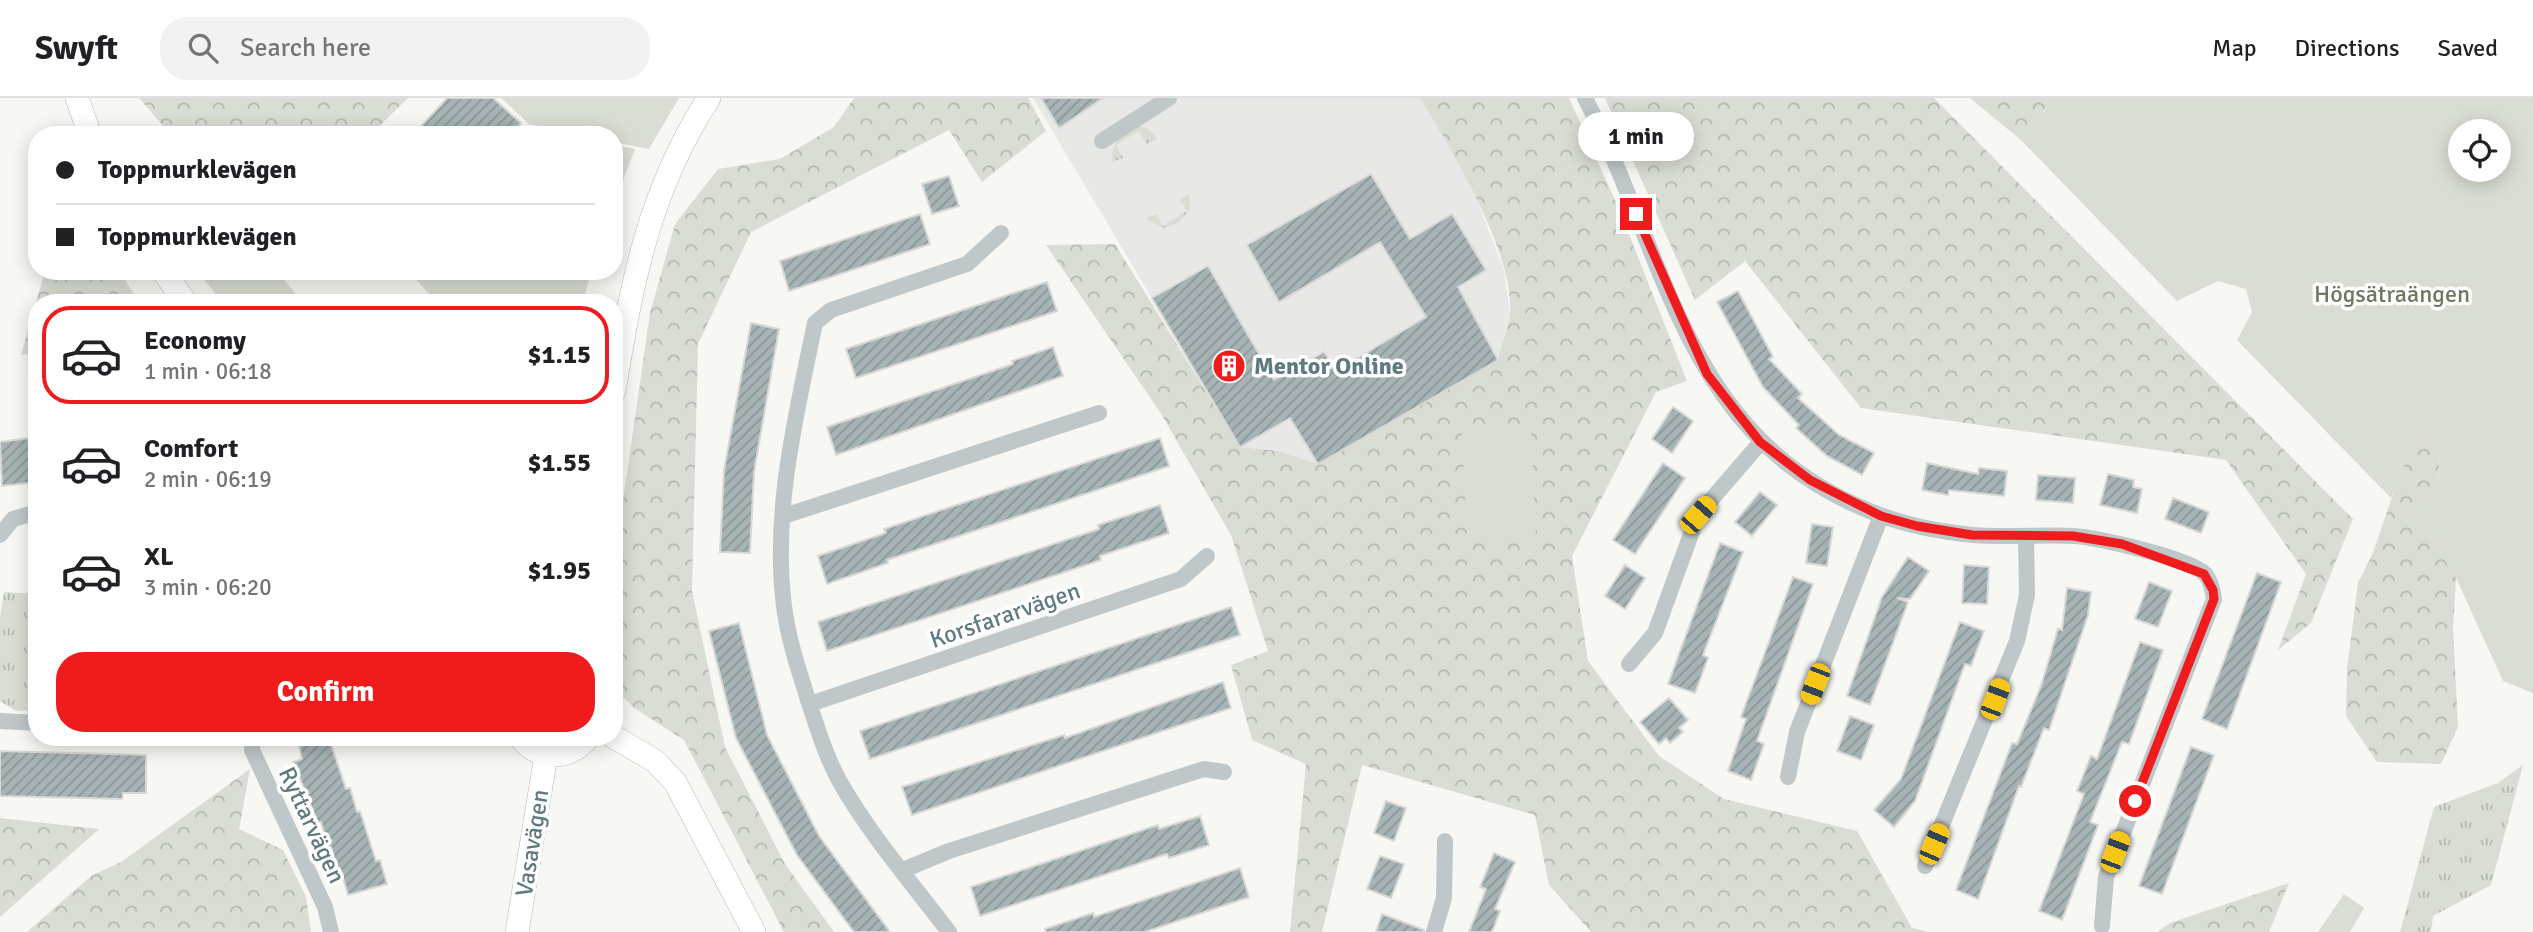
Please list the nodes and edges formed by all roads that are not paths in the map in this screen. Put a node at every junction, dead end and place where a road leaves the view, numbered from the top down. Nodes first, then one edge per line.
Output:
1 (77, 98) edge
2 (709, 98) edge
3 (1170, 98) edge
4 (1585, 98) edge
5 (87, 126) edge
6 (1102, 141) dead end
7 (1001, 233) dead end
8 (623, 344) edge
9 (1099, 413) dead end
10 (1760, 442) junction
11 (28, 515) edge
12 (784, 516) junction
13 (1881, 516) junction
14 (0, 535) edge
15 (2026, 537) junction
16 (1207, 556) dead end
17 (1629, 664) dead end
18 (810, 704) junction
19 (0, 721) edge
20 (28, 723) edge
21 (623, 742) edge
22 (253, 746) edge
23 (528, 746) edge
24 (577, 746) edge
25 (546, 755) junction
26 (1224, 772) dead end
27 (1788, 777) dead end
28 (1445, 841) dead end
29 (1925, 866) dead end
30 (903, 870) junction
31 (2102, 926) dead end
32 (331, 932) edge
33 (517, 932) edge
34 (754, 932) edge
35 (948, 932) edge
36 (1434, 932) edge

1 - 5 street
2 - 8 street
3 - 6 street
4 - 10 street
7 - 12 street
9 - 12 street
10 - 13 street
10 - 17 street
11 - 14 street
12 - 18 street
13 - 15 street
13 - 27 street
15 - 29 street
15 - 31 street
16 - 18 street, Korsfararvägen
18 - 30 street
19 - 20 street
21 - 34 street
22 - 32 street, Ryttarvägen
23 - 25 street
24 - 25 street
25 - 33 street, Vasavägen
26 - 30 street
28 - 36 street
30 - 35 street

